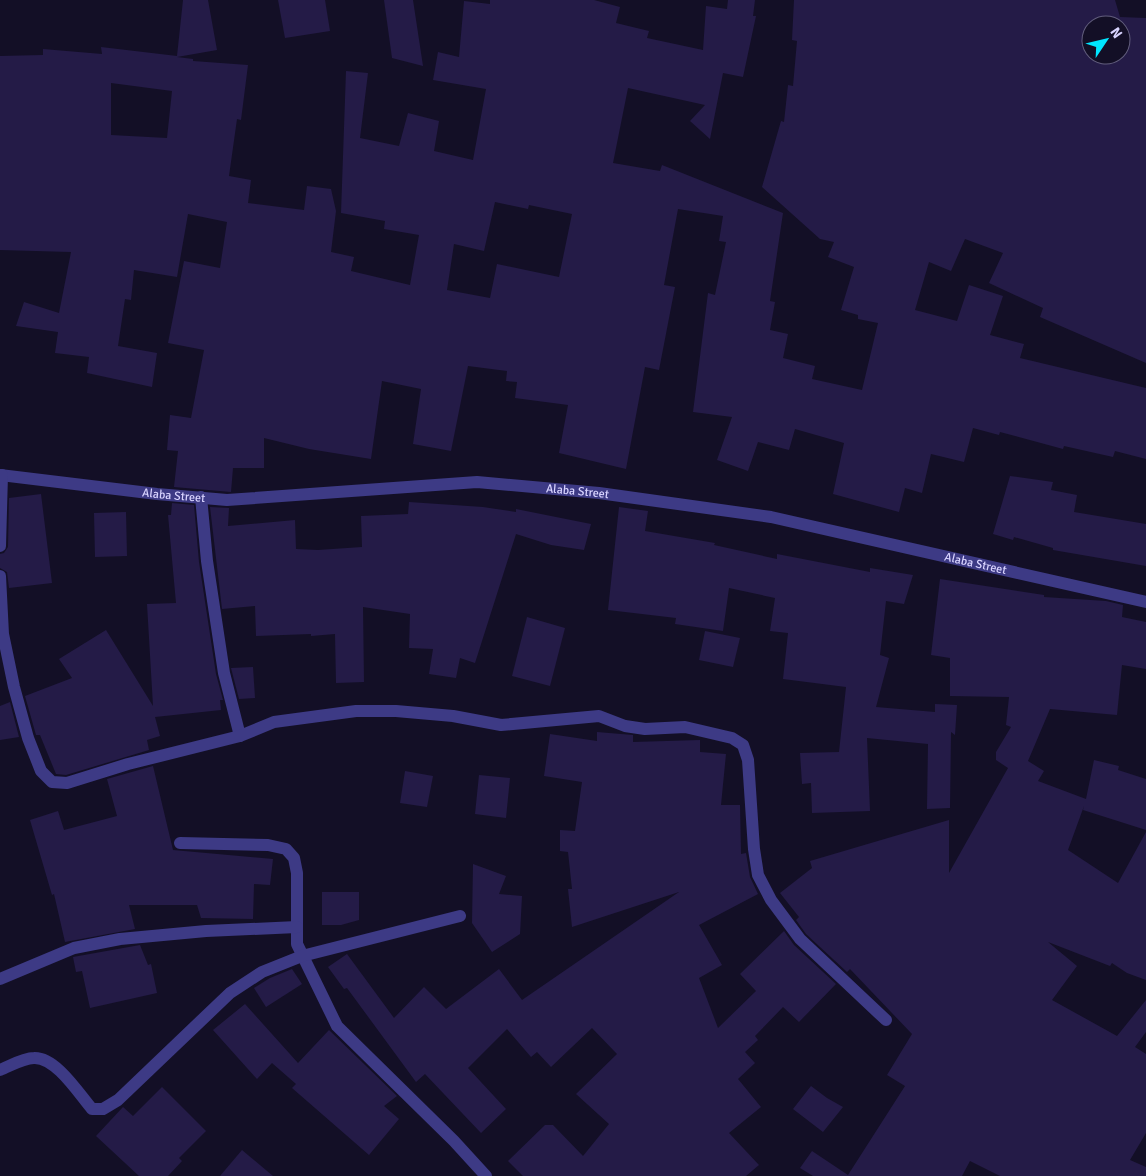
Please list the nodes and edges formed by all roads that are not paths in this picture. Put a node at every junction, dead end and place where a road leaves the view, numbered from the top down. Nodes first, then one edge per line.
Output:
1 (1, 475) edge
2 (201, 498) junction
3 (0, 546) edge
4 (0, 576) edge
5 (1146, 602) edge
6 (240, 736) junction
7 (180, 843) dead end
8 (460, 916) dead end
9 (297, 927) junction
10 (302, 956) junction
11 (0, 979) edge
12 (886, 1020) dead end
13 (0, 1070) edge
14 (486, 1176) edge

1 - 2 street, Alaba Street
1 - 3 street
2 - 5 street, Alaba Street
2 - 6 street
4 - 6 street
6 - 12 street
7 - 9 street
8 - 10 street
9 - 10 street
9 - 11 street
10 - 13 street
10 - 14 street

